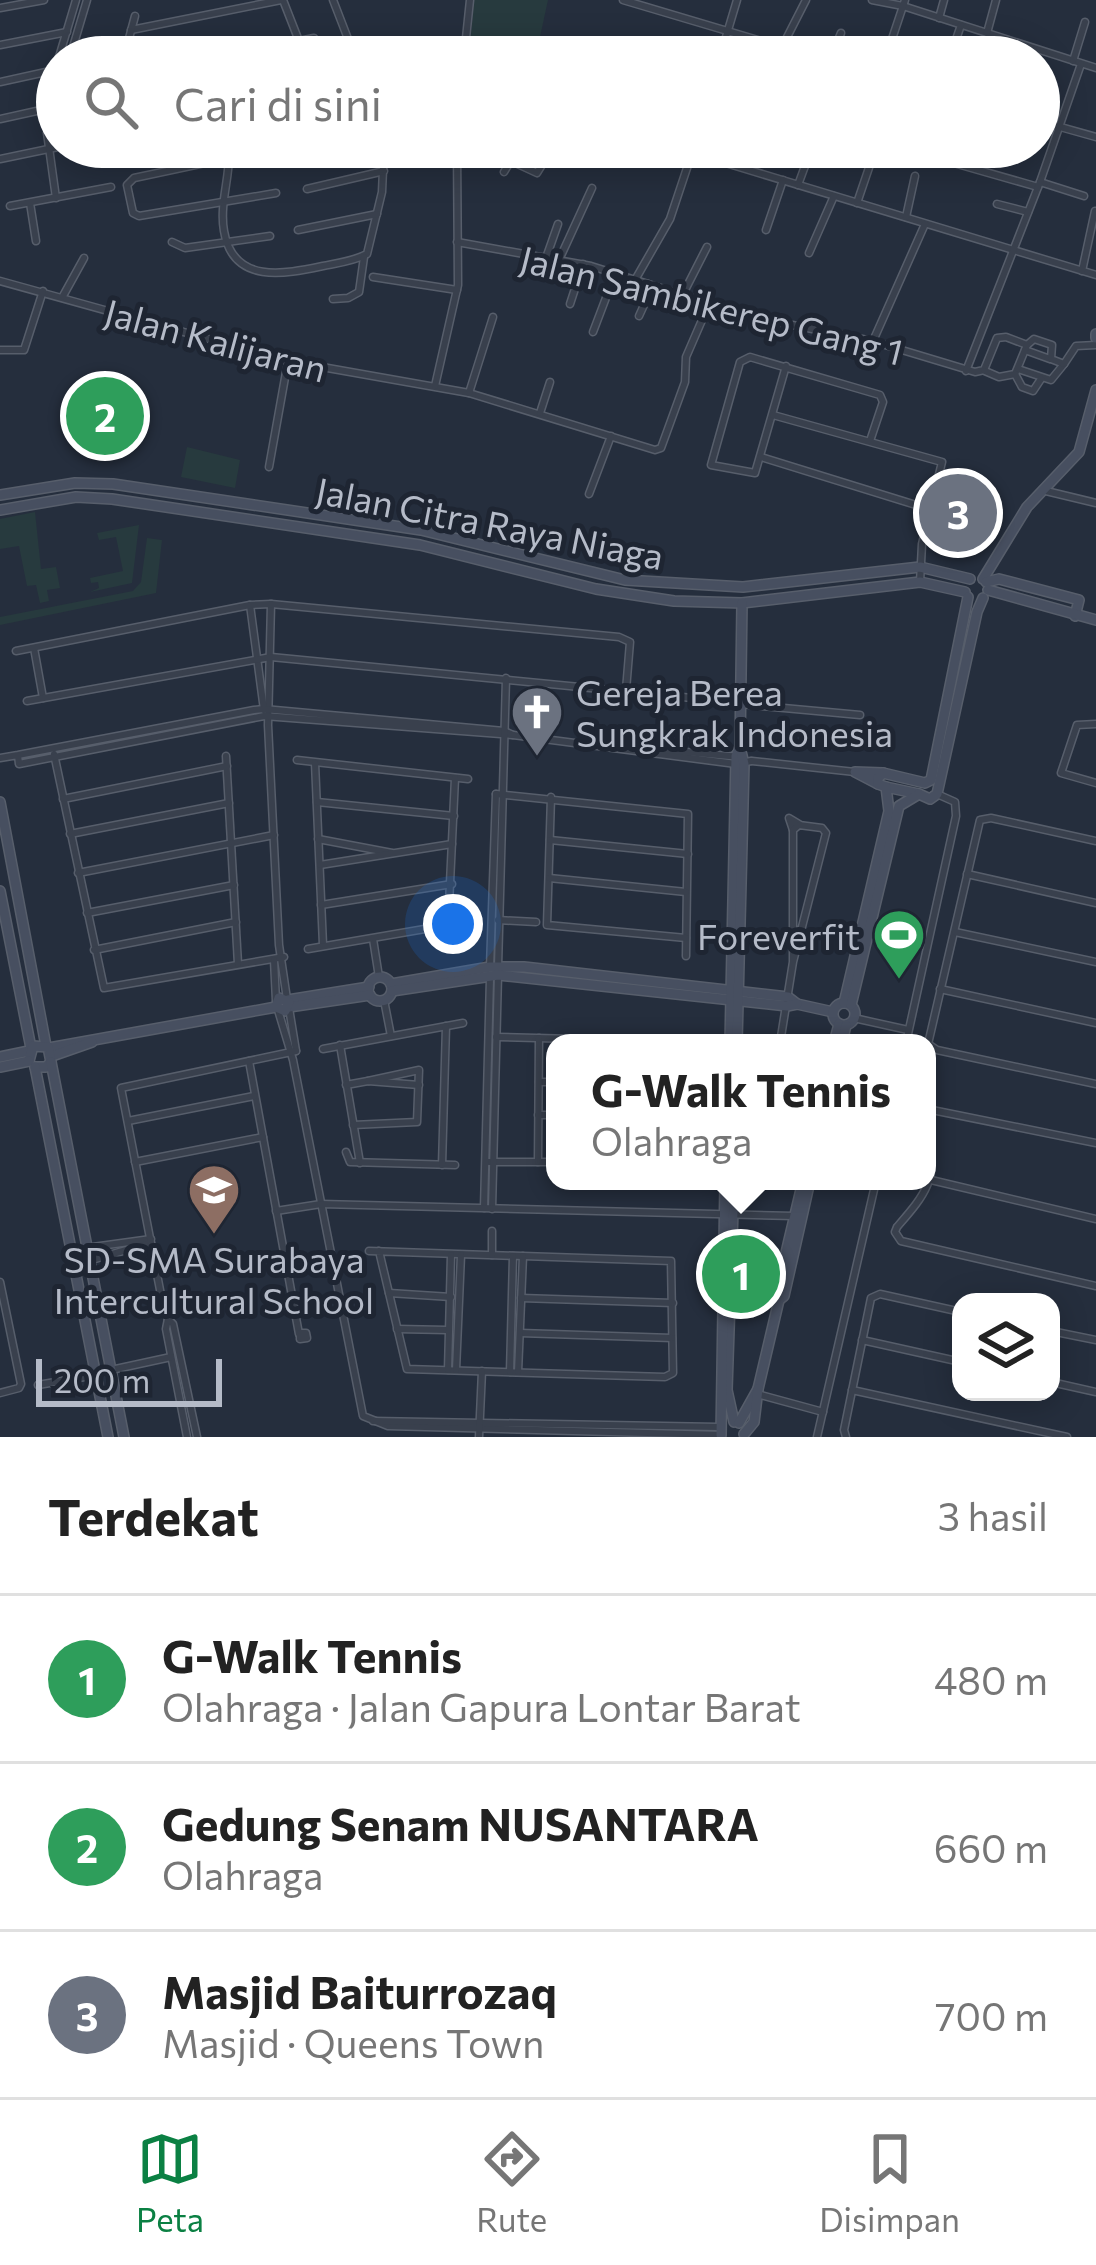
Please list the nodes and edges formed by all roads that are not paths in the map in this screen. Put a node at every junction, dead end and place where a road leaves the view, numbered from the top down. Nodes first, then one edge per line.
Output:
1 (44, 0) edge
2 (76, 0) edge
3 (87, 0) edge
4 (282, 0) edge
5 (333, 0) edge
6 (470, 0) edge
7 (623, 0) edge
8 (737, 0) edge
9 (806, 0) edge
10 (872, 0) edge
11 (944, 0) edge
12 (996, 0) edge
13 (904, 3) edge
14 (0, 8) edge
15 (135, 16) dead end
16 (939, 18) junction
17 (1085, 22) dead end
18 (961, 25) junction
19 (131, 30) junction
20 (728, 30) junction
21 (67, 32) junction
22 (841, 32) dead end
23 (987, 34) junction
24 (46, 36) edge
25 (66, 36) edge
26 (76, 36) edge
27 (129, 36) edge
28 (296, 36) edge
29 (347, 36) edge
30 (466, 36) edge
31 (726, 36) edge
32 (747, 36) edge
33 (784, 36) edge
34 (839, 36) edge
35 (893, 36) edge
36 (957, 36) edge
37 (993, 36) edge
38 (36, 38) edge
39 (0, 45) edge
40 (1060, 57) edge
41 (1077, 62) junction
42 (1096, 68) edge
43 (36, 71) edge
44 (0, 82) edge
45 (36, 111) edge
46 (0, 118) edge
47 (1060, 127) joint
48 (1096, 137) edge
49 (36, 152) edge
50 (0, 159) edge
51 (50, 168) edge
52 (185, 168) edge
53 (229, 168) edge
54 (458, 168) edge
55 (507, 168) edge
56 (688, 168) edge
57 (748, 168) edge
58 (804, 168) edge
59 (869, 168) edge
60 (976, 168) edge
61 (1045, 168) edge
62 (384, 171) joint
63 (504, 172) dead end
64 (915, 176) dead end
65 (784, 180) junction
66 (798, 185) junction
67 (1039, 185) junction
68 (111, 187) dead end
69 (592, 188) dead end
70 (307, 189) dead end
71 (276, 193) dead end
72 (834, 196) junction
73 (1084, 196) dead end
74 (56, 198) junction
75 (30, 203) junction
76 (224, 203) junction
77 (857, 203) junction
78 (997, 203) dead end
79 (10, 206) dead end
80 (1095, 211) edge
81 (1028, 212) junction
82 (378, 214) junction
83 (905, 218) junction
84 (558, 224) dead end
85 (925, 224) junction
86 (298, 230) dead end
87 (766, 230) dead end
88 (270, 236) dead end
89 (36, 242) dead end
90 (172, 242) dead end
91 (457, 242) junction
92 (227, 244) junction
93 (707, 247) dead end
94 (1012, 251) junction
95 (809, 253) dead end
96 (364, 256) junction
97 (84, 258) dead end
98 (546, 258) junction
99 (560, 260) junction
100 (583, 264) junction
101 (1082, 271) junction
102 (615, 274) junction
103 (1096, 275) edge
104 (373, 277) dead end
105 (635, 280) junction
106 (0, 281) edge
107 (648, 284) junction
108 (43, 290) junction
109 (457, 290) junction
110 (63, 296) junction
111 (682, 296) junction
112 (333, 299) dead end
113 (571, 304) dead end
114 (709, 304) junction
115 (639, 316) dead end
116 (493, 317) dead end
117 (593, 332) dead end
118 (1096, 339) edge
119 (872, 341) junction
120 (1026, 348) junction
121 (0, 350) edge
122 (1051, 359) junction
123 (288, 361) junction
124 (1064, 364) junction
125 (786, 366) junction
126 (966, 370) junction
127 (984, 370) junction
128 (1017, 372) junction
129 (1041, 379) junction
130 (550, 382) dead end
131 (435, 386) junction
132 (1096, 390) edge
133 (469, 393) junction
134 (1096, 409) edge
135 (540, 413) junction
136 (773, 415) junction
137 (1085, 431) junction
138 (611, 436) junction
139 (870, 441) junction
140 (761, 457) junction
141 (269, 467) dead end
142 (1042, 490) junction
143 (590, 494) dead end
144 (0, 495) edge
145 (1096, 503) edge
146 (930, 509) junction
147 (0, 510) edge
148 (282, 510) junction
149 (280, 526) junction
150 (920, 567) junction
151 (831, 578) junction
152 (625, 580) junction
153 (920, 582) junction
154 (982, 586) junction
155 (833, 594) junction
156 (967, 594) junction
157 (623, 595) junction
158 (742, 603) junction
159 (271, 604) junction
160 (250, 605) junction
161 (1075, 616) junction
162 (1096, 620) edge
163 (34, 648) junction
164 (16, 651) dead end
165 (271, 657) junction
166 (256, 658) junction
167 (506, 678) junction
168 (626, 690) junction
169 (43, 699) junction
170 (27, 701) dead end
171 (723, 701) dead end
172 (741, 704) junction
173 (267, 715) junction
174 (860, 715) dead end
175 (1096, 724) edge
176 (503, 734) junction
177 (54, 753) junction
178 (226, 756) dead end
179 (0, 758) edge
180 (742, 758) junction
181 (297, 760) dead end
182 (315, 763) junction
183 (227, 766) junction
184 (855, 772) joint
185 (455, 778) junction
186 (468, 779) dead end
187 (882, 781) junction
188 (1096, 783) edge
189 (500, 792) junction
190 (919, 794) junction
191 (937, 794) junction
192 (551, 797) junction
193 (63, 799) junction
194 (0, 802) edge
195 (317, 802) junction
196 (229, 803) junction
197 (454, 816) junction
198 (70, 834) junction
199 (274, 835) junction
200 (318, 839) junction
201 (550, 840) junction
202 (1096, 841) edge
203 (231, 843) junction
204 (453, 844) junction
205 (396, 854) junction
206 (688, 854) junction
207 (320, 865) junction
208 (79, 873) junction
209 (968, 874) junction
210 (549, 878) junction
211 (452, 884) junction
212 (234, 885) junction
213 (0, 891) edge
214 (686, 892) junction
215 (1096, 903) edge
216 (321, 904) junction
217 (87, 913) junction
218 (495, 920) junction
219 (236, 922) junction
220 (536, 922) dead end
221 (955, 932) junction
222 (686, 938) junction
223 (373, 939) junction
224 (323, 947) junction
225 (308, 949) dead end
226 (94, 950) junction
227 (686, 956) dead end
228 (279, 958) junction
229 (794, 962) junction
230 (1096, 962) edge
231 (238, 964) junction
232 (494, 971) junction
233 (379, 977) junction
234 (940, 989) junction
235 (369, 991) junction
236 (389, 992) junction
237 (734, 995) junction
238 (790, 1002) junction
239 (847, 1004) junction
240 (283, 1005) junction
241 (843, 1020) junction
242 (1096, 1023) edge
243 (463, 1024) dead end
244 (446, 1026) junction
245 (908, 1030) junction
246 (732, 1034) edge
247 (782, 1034) edge
248 (840, 1034) edge
249 (907, 1034) edge
250 (931, 1034) edge
251 (391, 1036) junction
252 (496, 1036) junction
253 (539, 1038) junction
254 (546, 1038) edge
255 (340, 1046) junction
256 (323, 1049) dead end
257 (936, 1049) edge
258 (50, 1053) junction
259 (292, 1055) junction
260 (0, 1057) edge
261 (31, 1057) junction
262 (249, 1061) junction
263 (0, 1067) edge
264 (492, 1069) junction
265 (368, 1081) junction
266 (539, 1082) junction
267 (546, 1082) edge
268 (1096, 1084) edge
269 (346, 1085) junction
270 (419, 1085) junction
271 (255, 1096) junction
272 (936, 1111) edge
273 (538, 1114) junction
274 (546, 1114) edge
275 (128, 1121) junction
276 (353, 1125) junction
277 (263, 1137) junction
278 (1096, 1143) edge
279 (346, 1152) dead end
280 (135, 1162) junction
281 (489, 1162) junction
282 (538, 1162) junction
283 (546, 1162) edge
284 (360, 1163) junction
285 (442, 1165) junction
286 (455, 1165) dead end
287 (936, 1181) edge
288 (730, 1190) edge
289 (804, 1190) edge
290 (874, 1190) edge
291 (926, 1190) edge
292 (321, 1204) junction
293 (488, 1209) junction
294 (277, 1211) junction
295 (729, 1214) junction
296 (798, 1216) junction
297 (1096, 1219) edge
298 (492, 1231) dead end
299 (151, 1241) junction
300 (87, 1247) junction
301 (71, 1250) junction
302 (369, 1251) dead end
303 (379, 1251) junction
304 (451, 1255) junction
305 (461, 1255) junction
306 (492, 1256) junction
307 (513, 1256) junction
308 (523, 1256) junction
309 (90, 1262) junction
310 (74, 1264) junction
311 (0, 1282) edge
312 (1096, 1286) edge
313 (388, 1293) junction
314 (454, 1297) junction
315 (521, 1298) junction
316 (673, 1303) junction
317 (952, 1310) edge
318 (168, 1319) junction
319 (4, 1327) edge
320 (397, 1329) junction
321 (449, 1330) junction
322 (520, 1333) junction
323 (1060, 1333) edge
324 (299, 1334) dead end
325 (673, 1338) junction
326 (862, 1340) junction
327 (1096, 1340) edge
328 (171, 1358) junction
329 (952, 1360) edge
330 (111, 1370) junction
331 (452, 1370) junction
332 (482, 1371) junction
333 (514, 1372) junction
334 (96, 1376) junction
335 (1060, 1384) edge
336 (38, 1385) dead end
337 (852, 1390) junction
338 (757, 1392) junction
339 (1096, 1392) edge
340 (0, 1393) edge
341 (823, 1412) junction
342 (482, 1421) junction
343 (736, 1422) junction
344 (722, 1434) edge
345 (743, 1436) edge
346 (108, 1437) edge
347 (124, 1437) edge
348 (187, 1437) edge
349 (196, 1437) edge
350 (482, 1437) edge
351 (817, 1437) edge
352 (846, 1437) edge
353 (1067, 1437) edge

1 - 14 street
2 - 21 street
3 - 26 street
4 - 19 street
4 - 28 street
5 - 29 street
6 - 30 street
7 - 20 street
8 - 20 street
9 - 33 street
10 - 13 street
11 - 16 street
12 - 23 street
13 - 16 street
13 - 35 street
15 - 19 street
16 - 18 street
17 - 41 street
18 - 23 street
18 - 36 street
19 - 27 street
20 - 31 street
20 - 32 street
21 - 24 street
21 - 25 street
22 - 34 street
23 - 37 street
38 - 39 street
40 - 41 street
41 - 42 street
41 - 47 street
43 - 44 street
45 - 46 street
47 - 48 street
49 - 50 street
51 - 74 street
52 - 76 street
53 - 76 street
54 - 91 street
55 - 63 street
56 - 105 street
57 - 65 street
58 - 66 street
59 - 77 street
60 - 67 street
61 - 67 street
62 - 70 street
62 - 82 street
64 - 83 street
65 - 66 street
65 - 87 street
66 - 72 street
67 - 73 street
67 - 81 street
68 - 74 street
69 - 99 street
71 - 76 street
72 - 77 street
72 - 95 street
74 - 75 street
75 - 79 street
75 - 89 street
76 - 92 street
77 - 83 street
78 - 81 street
80 - 101 street
81 - 94 street
82 - 86 street
82 - 96 street
83 - 85 street
84 - 98 street
85 - 94 street
85 - 119 street
88 - 92 street
90 - 92 street
91 - 98 street, Jalan Sambikerep Gang 1
91 - 109 street
92 - 96 street
93 - 111 street
94 - 101 street
94 - 126 street
96 - 112 street
97 - 110 street
98 - 99 street, Jalan Sambikerep Gang 1
99 - 100 street, Jalan Sambikerep Gang 1
100 - 102 street, Jalan Sambikerep Gang 1
100 - 113 street
101 - 103 street
102 - 105 street, Jalan Sambikerep Gang 1
102 - 117 street
104 - 109 street
105 - 107 street, Jalan Sambikerep Gang 1
106 - 108 street, Jalan Kalijaran
107 - 111 street, Jalan Sambikerep Gang 1
107 - 115 street
108 - 110 street, Jalan Kalijaran
108 - 121 street
109 - 131 street
110 - 123 street, Jalan Kalijaran
111 - 114 street, Jalan Sambikerep Gang 1
114 - 119 street, Jalan Sambikerep Gang 1
114 - 138 street, Jalan Kalijaran
116 - 133 street
118 - 124 street
119 - 126 street, Jalan Sambikerep Gang 1
120 - 122 street
120 - 122 street
120 - 127 street
120 - 128 street
122 - 124 street
123 - 131 street, Jalan Kalijaran
123 - 141 street
124 - 129 street
125 - 136 street
125 - 139 street
125 - 140 street
126 - 127 street, Jalan Sambikerep Gang 1
127 - 128 street, Jalan Sambikerep Gang 1
128 - 129 street
128 - 129 street
130 - 135 street
131 - 133 street, Jalan Kalijaran
132 - 137 street
133 - 135 street, Jalan Kalijaran
134 - 137 street
135 - 138 street, Jalan Kalijaran
136 - 139 street
136 - 140 street
137 - 142 street
138 - 143 street
139 - 146 street
140 - 146 street
142 - 145 street
142 - 154 street
144 - 148 street, Jalan Citra Raya Niaga
146 - 150 street
147 - 149 street, Jalan Citra Raya Niaga
148 - 149 street
148 - 152 street, Jalan Citra Raya Niaga
149 - 157 street, Jalan Citra Raya Niaga
150 - 151 street, Jalan Citra Raya Niaga
150 - 153 street
150 - 154 street, Jalan Citra Raya Niaga
151 - 152 street, Jalan Citra Raya Niaga
151 - 155 street
152 - 157 street
153 - 155 street, Jalan Citra Raya Niaga
153 - 156 street, Jalan Citra Raya Niaga
154 - 156 street
154 - 156 street, Jalan Citra Raya Niaga
154 - 161 street
154 - 161 street
154 - 191 street
155 - 158 street, Jalan Citra Raya Niaga
156 - 187 street
157 - 158 street, Jalan Citra Raya Niaga
158 - 172 street
159 - 160 street
159 - 165 street
159 - 168 street
160 - 163 street
160 - 166 street
161 - 162 street
163 - 164 street
163 - 169 street
165 - 166 street
165 - 167 street
165 - 173 street
166 - 169 street
166 - 173 street
167 - 168 street
167 - 176 street
168 - 171 street
169 - 170 street
172 - 174 street
172 - 180 street
173 - 176 street
173 - 177 street
173 - 199 street
175 - 188 street
176 - 180 street
176 - 189 street
177 - 179 street
177 - 193 street
178 - 183 street
180 - 184 street
180 - 237 street
181 - 182 street
182 - 185 street
182 - 195 street
183 - 193 street
183 - 196 street
184 - 187 street
185 - 186 street
185 - 197 street
187 - 190 street
187 - 239 street
189 - 192 street
189 - 218 street
190 - 191 street
190 - 239 street
191 - 245 street
192 - 201 street
192 - 206 street
193 - 198 street
194 - 258 street
195 - 197 street
195 - 200 street
196 - 198 street
196 - 203 street
197 - 204 street
198 - 208 street
199 - 203 street
199 - 228 street
200 - 205 street
200 - 207 street
201 - 206 street
201 - 210 street
202 - 209 street
203 - 208 street
203 - 212 street
204 - 205 street
204 - 211 street
205 - 207 street
206 - 214 street
207 - 216 street
208 - 217 street
209 - 215 street
209 - 221 street
210 - 214 street
210 - 222 street
211 - 216 street
211 - 223 street
212 - 217 street
212 - 219 street
213 - 261 street
214 - 222 street
216 - 224 street
217 - 226 street
218 - 220 street
218 - 232 street
219 - 226 street
219 - 231 street
221 - 230 street
221 - 234 street
222 - 227 street
223 - 224 street
223 - 233 street
224 - 225 street
226 - 231 street
228 - 231 street
228 - 240 street
229 - 229 street
229 - 238 street
232 - 236 street
232 - 237 street
232 - 252 street
232 - 264 street
233 - 235 street
233 - 236 street
234 - 242 street
234 - 250 street
235 - 236 street
235 - 240 street
236 - 251 street
237 - 238 street
237 - 246 street
238 - 241 street
238 - 247 street
239 - 241 street
239 - 241 street
240 - 258 street
240 - 259 street
241 - 245 street
241 - 248 street
243 - 244 street
244 - 251 street
244 - 285 street
245 - 249 street
251 - 255 street
252 - 253 street
252 - 264 street
253 - 254 street
253 - 266 street
255 - 256 street
255 - 269 street
257 - 268 street
258 - 261 street
258 - 261 street
258 - 300 street
259 - 262 street
259 - 292 street
260 - 261 street
261 - 263 street
261 - 301 street
262 - 271 street
262 - 275 street
264 - 281 street
265 - 269 street
265 - 270 street
265 - 270 street
266 - 267 street
266 - 273 street
269 - 276 street
270 - 276 street
271 - 275 street
271 - 277 street
272 - 278 street
273 - 274 street
273 - 282 street
275 - 280 street
276 - 284 street
277 - 280 street
277 - 294 street
279 - 284 street
280 - 299 street
281 - 282 street
281 - 293 street
282 - 283 street
284 - 285 street
285 - 286 street
287 - 297 street
288 - 295 street
289 - 296 street
290 - 341 street
291 - 312 street
292 - 293 street
292 - 294 street
292 - 342 street
293 - 295 street
294 - 324 street
295 - 296 street
295 - 343 street
295 - 344 street
296 - 338 street
298 - 306 street
299 - 300 street
299 - 309 street
299 - 318 street
300 - 301 street
300 - 309 street
301 - 310 street
302 - 303 street
303 - 304 street
303 - 313 street
304 - 305 street
304 - 314 street
305 - 306 street
305 - 314 street
306 - 307 street
307 - 308 street
307 - 333 street
308 - 315 street
308 - 316 street
309 - 310 street
309 - 330 street
310 - 334 street
311 - 319 street
313 - 314 street
313 - 320 street
314 - 321 street
314 - 331 street
315 - 316 street
315 - 322 street
316 - 325 street
317 - 326 street
318 - 328 street
318 - 349 street
319 - 340 street
320 - 321 street
320 - 331 street
321 - 331 street
322 - 325 street
322 - 333 street
323 - 327 street
325 - 333 street
326 - 329 street
326 - 337 street
328 - 330 street
328 - 348 street
330 - 347 street
331 - 332 street
332 - 333 street
332 - 342 street
334 - 336 street
334 - 346 street
335 - 339 street
337 - 352 street
337 - 353 street
338 - 341 street
338 - 343 street
338 - 345 street
341 - 351 street
342 - 344 street
342 - 350 street
343 - 344 street
343 - 345 street

